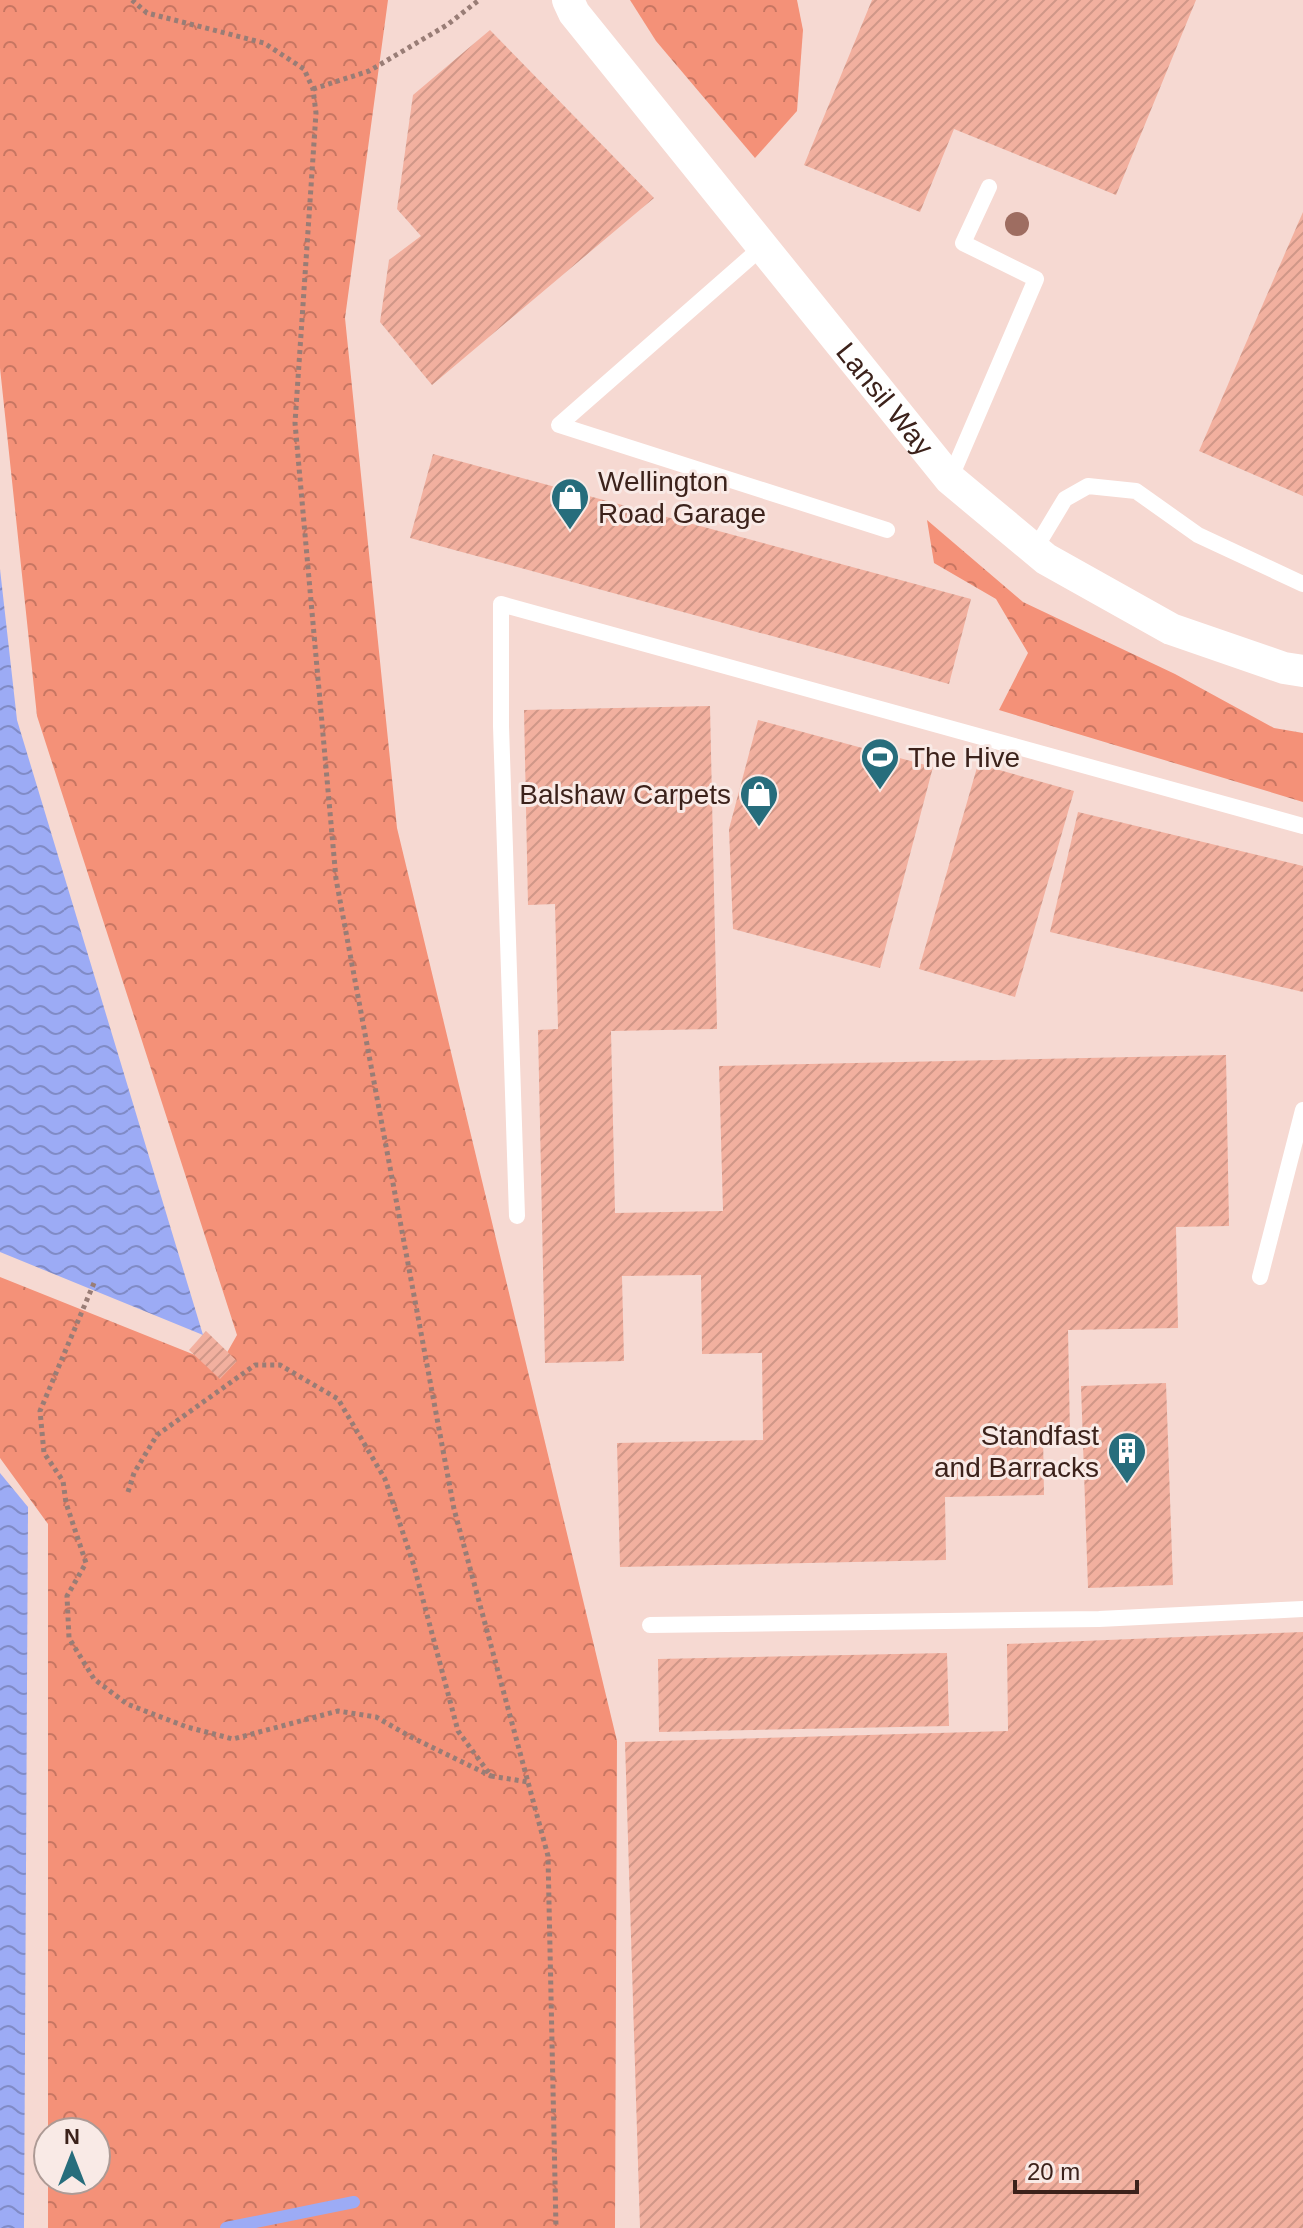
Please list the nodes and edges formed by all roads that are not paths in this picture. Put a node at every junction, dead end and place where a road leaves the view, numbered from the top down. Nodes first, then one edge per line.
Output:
1 (568, 0) edge
2 (989, 187) dead end
3 (762, 247) junction
4 (950, 479) junction
5 (887, 530) dead end
6 (1035, 549) junction
7 (1303, 584) edge
8 (1303, 671) edge
9 (1303, 826) edge
10 (1303, 1110) edge
11 (517, 1216) dead end
12 (1260, 1277) dead end
13 (1303, 1609) edge
14 (650, 1625) dead end

1 - 3 street, Lansil Way
2 - 4 lane
3 - 4 street, Lansil Way
3 - 5 lane
4 - 6 street, Lansil Way
6 - 7 lane
6 - 8 street, Lansil Way
9 - 11 lane
10 - 12 lane
13 - 14 lane

